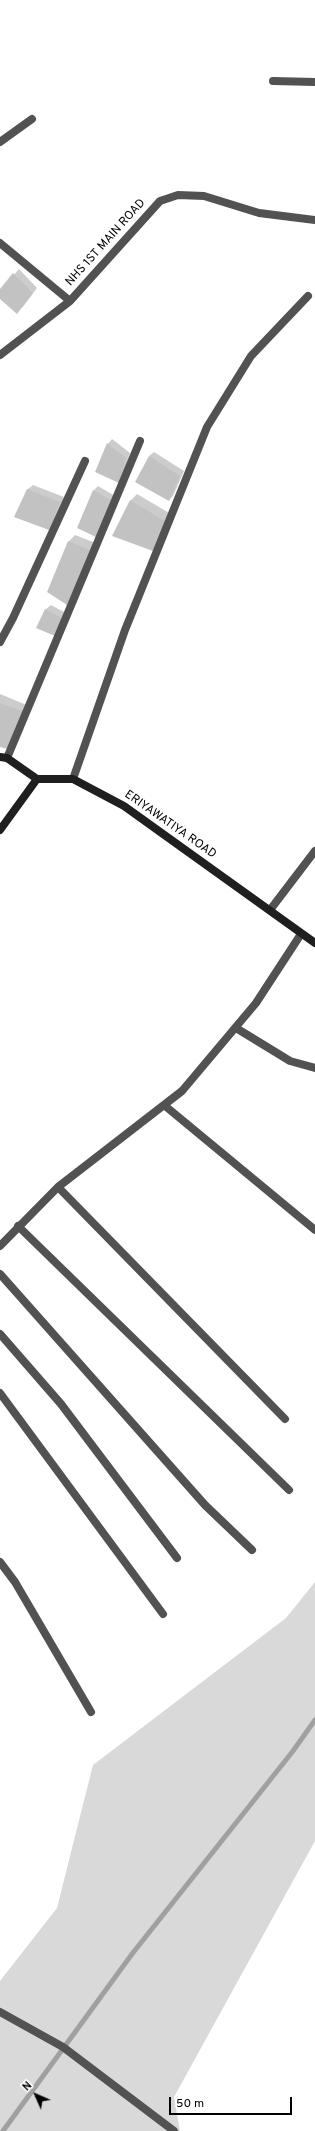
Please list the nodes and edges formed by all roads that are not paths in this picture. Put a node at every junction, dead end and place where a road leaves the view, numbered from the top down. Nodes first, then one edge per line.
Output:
1 (273, 81) dead end
2 (315, 82) edge
3 (32, 119) dead end
4 (0, 142) edge
5 (315, 220) edge
6 (0, 243) edge
7 (308, 296) dead end
8 (70, 301) junction
9 (0, 355) edge
10 (140, 441) dead end
11 (85, 461) dead end
12 (0, 642) edge
13 (4, 757) edge
14 (37, 779) junction
15 (73, 779) junction
16 (0, 830) edge
17 (315, 851) edge
18 (270, 910) junction
19 (301, 934) junction
20 (315, 943) edge
21 (236, 1028) junction
22 (315, 1068) edge
23 (164, 1105) junction
24 (58, 1187) junction
25 (18, 1226) junction
26 (315, 1230) edge
27 (0, 1246) edge
28 (0, 1274) edge
29 (0, 1334) edge
30 (0, 1393) edge
31 (285, 1419) dead end
32 (289, 1490) dead end
33 (252, 1550) dead end
34 (177, 1558) dead end
35 (0, 1562) edge
36 (163, 1614) dead end
37 (91, 1712) dead end
38 (0, 2012) edge
39 (174, 2131) edge

1 - 2 street
3 - 4 street
5 - 8 street, NHS 1ST MAIN ROAD
6 - 8 street
7 - 15 street
8 - 9 street, NHS 1ST MAIN ROAD
10 - 13 street
11 - 12 street
13 - 14 street
14 - 15 street, ERIYAWATIYA ROAD
14 - 16 street
15 - 18 street, ERIYAWATIYA ROAD
17 - 18 street
18 - 19 street, ERIYAWATIYA ROAD
19 - 20 street, ERIYAWATIYA ROAD
19 - 21 street
21 - 22 street
21 - 23 street
23 - 24 street
23 - 26 street
24 - 25 street
24 - 31 street
25 - 27 street
25 - 32 street
28 - 33 street
29 - 34 street
30 - 36 street
35 - 37 street
38 - 39 street

